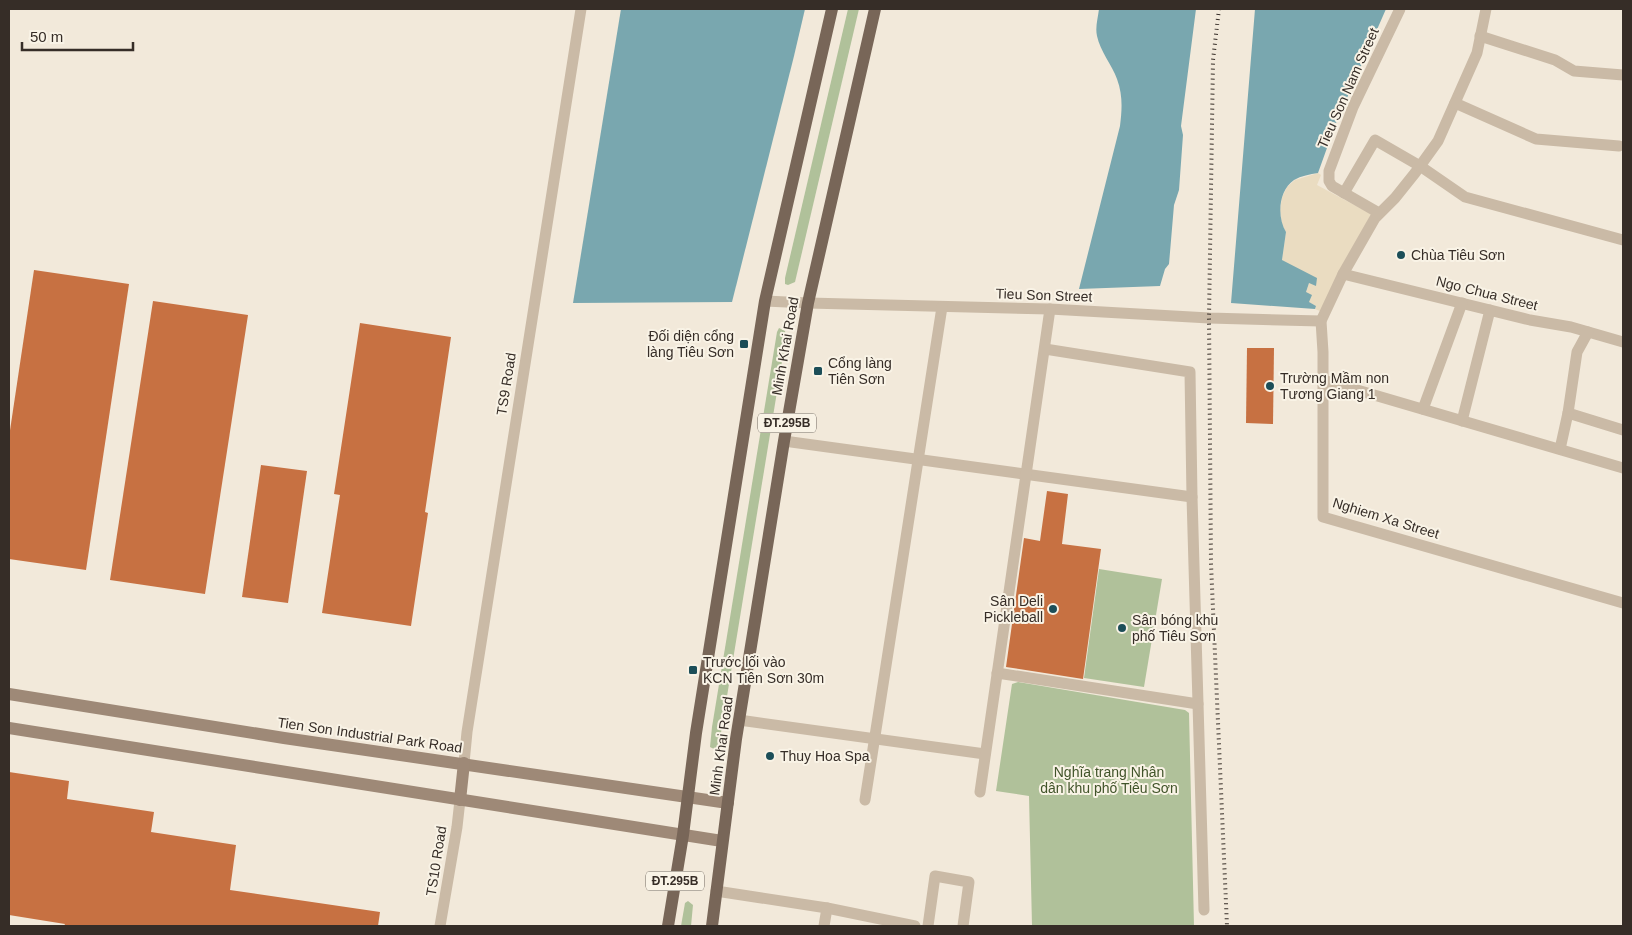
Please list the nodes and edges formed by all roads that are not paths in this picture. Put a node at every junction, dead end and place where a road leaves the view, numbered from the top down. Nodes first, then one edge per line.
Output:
1 (581, 9) edge
2 (832, 9) edge
3 (875, 9) edge
4 (1400, 9) edge
5 (1486, 9) edge
6 (1480, 36) junction
7 (1623, 75) edge
8 (1455, 104) junction
9 (1619, 146) dead end
10 (1420, 166) junction
11 (1344, 193) junction
12 (1379, 213) junction
13 (1623, 240) edge
14 (1343, 274) junction
15 (765, 301) junction
16 (808, 303) junction
17 (1462, 303) junction
18 (942, 306) junction
19 (1050, 309) junction
20 (1490, 310) junction
21 (1321, 321) junction
22 (1588, 332) junction
23 (1623, 342) edge
24 (1045, 349) junction
25 (1323, 380) junction
26 (1423, 409) junction
27 (1568, 413) junction
28 (1462, 421) junction
29 (1623, 430) edge
30 (784, 441) junction
31 (1560, 449) junction
32 (919, 459) junction
33 (1623, 468) edge
34 (1026, 474) junction
35 (1192, 496) junction
36 (1623, 603) edge
37 (997, 673) junction
38 (9, 694) edge
39 (1198, 704) junction
40 (739, 720) junction
41 (9, 728) edge
42 (875, 738) junction
43 (986, 754) junction
44 (464, 763) junction
45 (980, 792) dead end
46 (687, 797) junction
47 (460, 800) junction
48 (865, 800) dead end
49 (728, 803) junction
50 (683, 835) junction
51 (722, 841) junction
52 (716, 891) junction
53 (827, 908) junction
54 (1204, 910) dead end
55 (440, 926) edge
56 (668, 926) edge
57 (712, 926) edge
58 (824, 926) edge
59 (916, 926) edge
60 (928, 926) edge
61 (963, 926) edge

1 - 44 street, TS9 Road
2 - 15 main road, Minh Khai Road / ĐT.295B
3 - 16 main road, Minh Khai Road / ĐT.295B
4 - 11 street, Tieu Son Nam Street
5 - 6 street, Nghiem Xa Street
6 - 7 street
6 - 8 street, Nghiem Xa Street
8 - 9 street
8 - 10 street, Nghiem Xa Street
10 - 11 street
10 - 12 street, Nghiem Xa Street
10 - 13 street
11 - 12 street, Tieu Son Nam Street
12 - 14 street, Nghiem Xa Street
14 - 17 street, Ngo Chua Street
14 - 21 street, Nghiem Xa Street
15 - 16 street, Tieu Son Street
15 - 46 main road, Minh Khai Road / ĐT.295B
16 - 18 street, Tieu Son Street
16 - 30 main road, Minh Khai Road / ĐT.295B
17 - 20 street, Ngo Chua Street
17 - 26 street
18 - 19 street, Tieu Son Street
18 - 32 street
19 - 21 street, Tieu Son Street
19 - 24 street
20 - 22 street, Ngo Chua Street
20 - 28 street
21 - 25 street, Nghiem Xa Street
22 - 23 street, Ngo Chua Street
22 - 27 street
24 - 34 street
24 - 35 street
25 - 26 street
25 - 36 street, Nghiem Xa Street
26 - 28 street
27 - 29 street
27 - 31 street
28 - 31 street
30 - 32 street
30 - 40 main road, Minh Khai Road / ĐT.295B
31 - 33 street
32 - 34 street
32 - 42 street
34 - 35 street
34 - 37 street
35 - 39 street
37 - 39 street
37 - 43 street
38 - 44 main road, Tien Son Industrial Park Road
39 - 54 street
40 - 42 street
40 - 49 main road, Minh Khai Road / ĐT.295B
41 - 47 main road
42 - 43 street
42 - 48 street
43 - 45 street
44 - 46 main road, Tien Son Industrial Park Road
44 - 47 main road
46 - 49 main road, Tien Son Industrial Park Road
46 - 50 main road, Minh Khai Road / ĐT.295B
47 - 50 main road
47 - 55 street, TS10 Road
49 - 51 main road, Minh Khai Road / ĐT.295B
50 - 51 main road
50 - 56 main road, ĐT.295B
51 - 52 main road, ĐT.295B
52 - 53 street
52 - 57 main road, ĐT.295B
53 - 58 street
53 - 59 street
60 - 61 street

